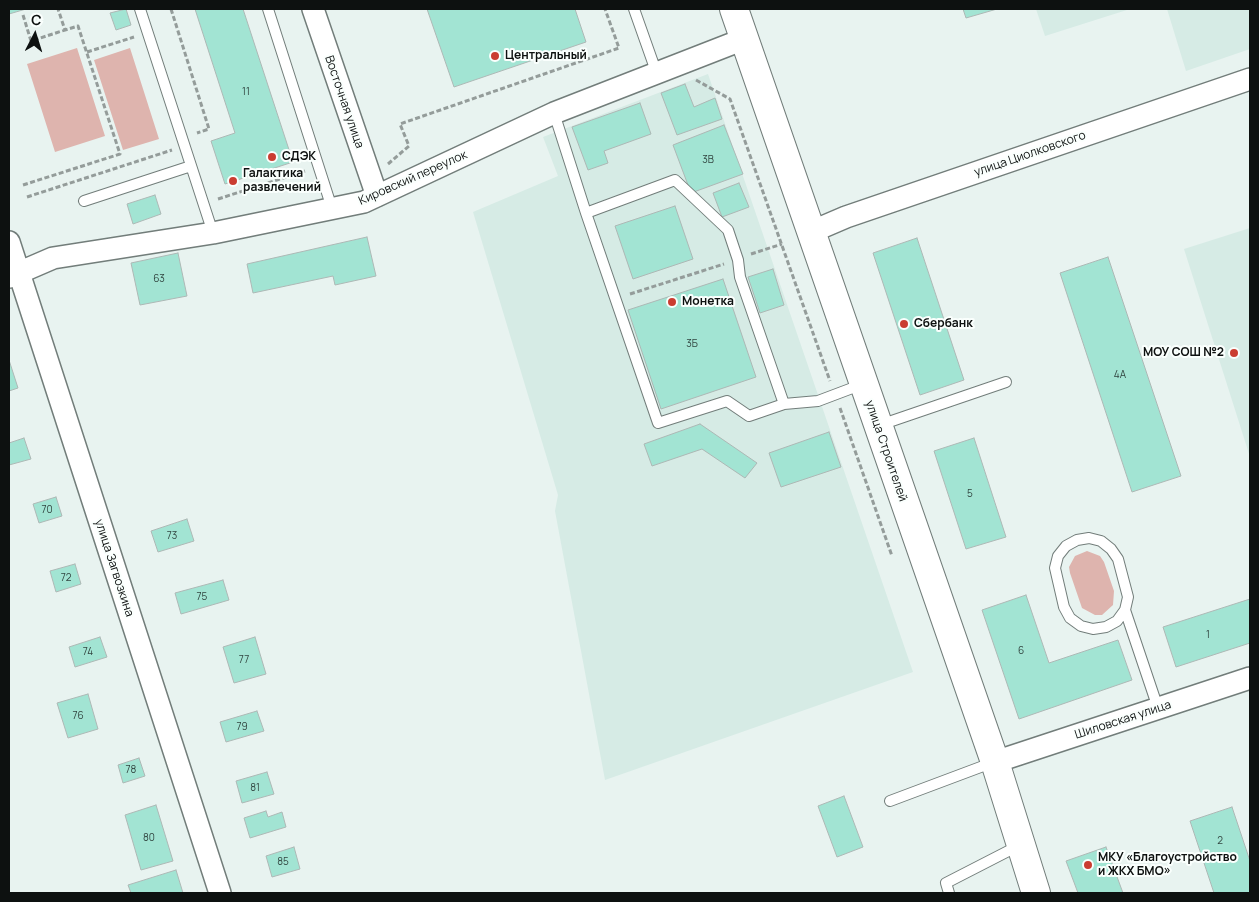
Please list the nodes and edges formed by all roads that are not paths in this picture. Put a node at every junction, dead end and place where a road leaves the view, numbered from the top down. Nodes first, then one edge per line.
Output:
1 (140, 9) edge
2 (268, 9) edge
3 (313, 9) edge
4 (634, 9) edge
5 (734, 9) edge
6 (744, 38) junction
7 (657, 74) junction
8 (1250, 79) edge
9 (554, 113) junction
10 (191, 166) junction
11 (377, 196) junction
12 (329, 199) dead end
13 (84, 201) dead end
14 (586, 213) junction
15 (811, 232) junction
16 (213, 233) junction
17 (9, 242) edge
18 (14, 275) edge
19 (1006, 382) dead end
20 (863, 384) junction
21 (784, 404) junction
22 (877, 426) junction
23 (1125, 610) junction
24 (1250, 678) edge
25 (1158, 708) junction
26 (995, 762) junction
27 (890, 801) dead end
28 (1021, 845) junction
29 (220, 893) edge
30 (950, 893) edge
31 (1036, 893) edge

1 - 10 lane
2 - 12 lane
3 - 11 street, Восточная улица
4 - 7 lane
5 - 6 main road, улица Строителей
6 - 7 street, Кировский переулок
6 - 15 main road, улица Строителей
7 - 9 street, Кировский переулок
8 - 15 street, улица Циолковского
9 - 11 street, Кировский переулок
9 - 14 lane
10 - 13 lane
10 - 16 lane
11 - 16 street, Кировский переулок
14 - 21 lane
14 - 21 lane
15 - 20 main road, улица Строителей
16 - 18 street, Кировский переулок
17 - 18 street, улица Загвозкина
18 - 29 street, улица Загвозкина
19 - 22 lane
20 - 21 lane
20 - 22 main road, улица Строителей
22 - 26 main road, улица Строителей
23 - 23 lane
23 - 25 lane
24 - 25 street, Шиловская улица
25 - 26 street, Шиловская улица
26 - 27 lane
26 - 28 main road, улица Строителей
28 - 30 lane
28 - 31 main road, улица Строителей

